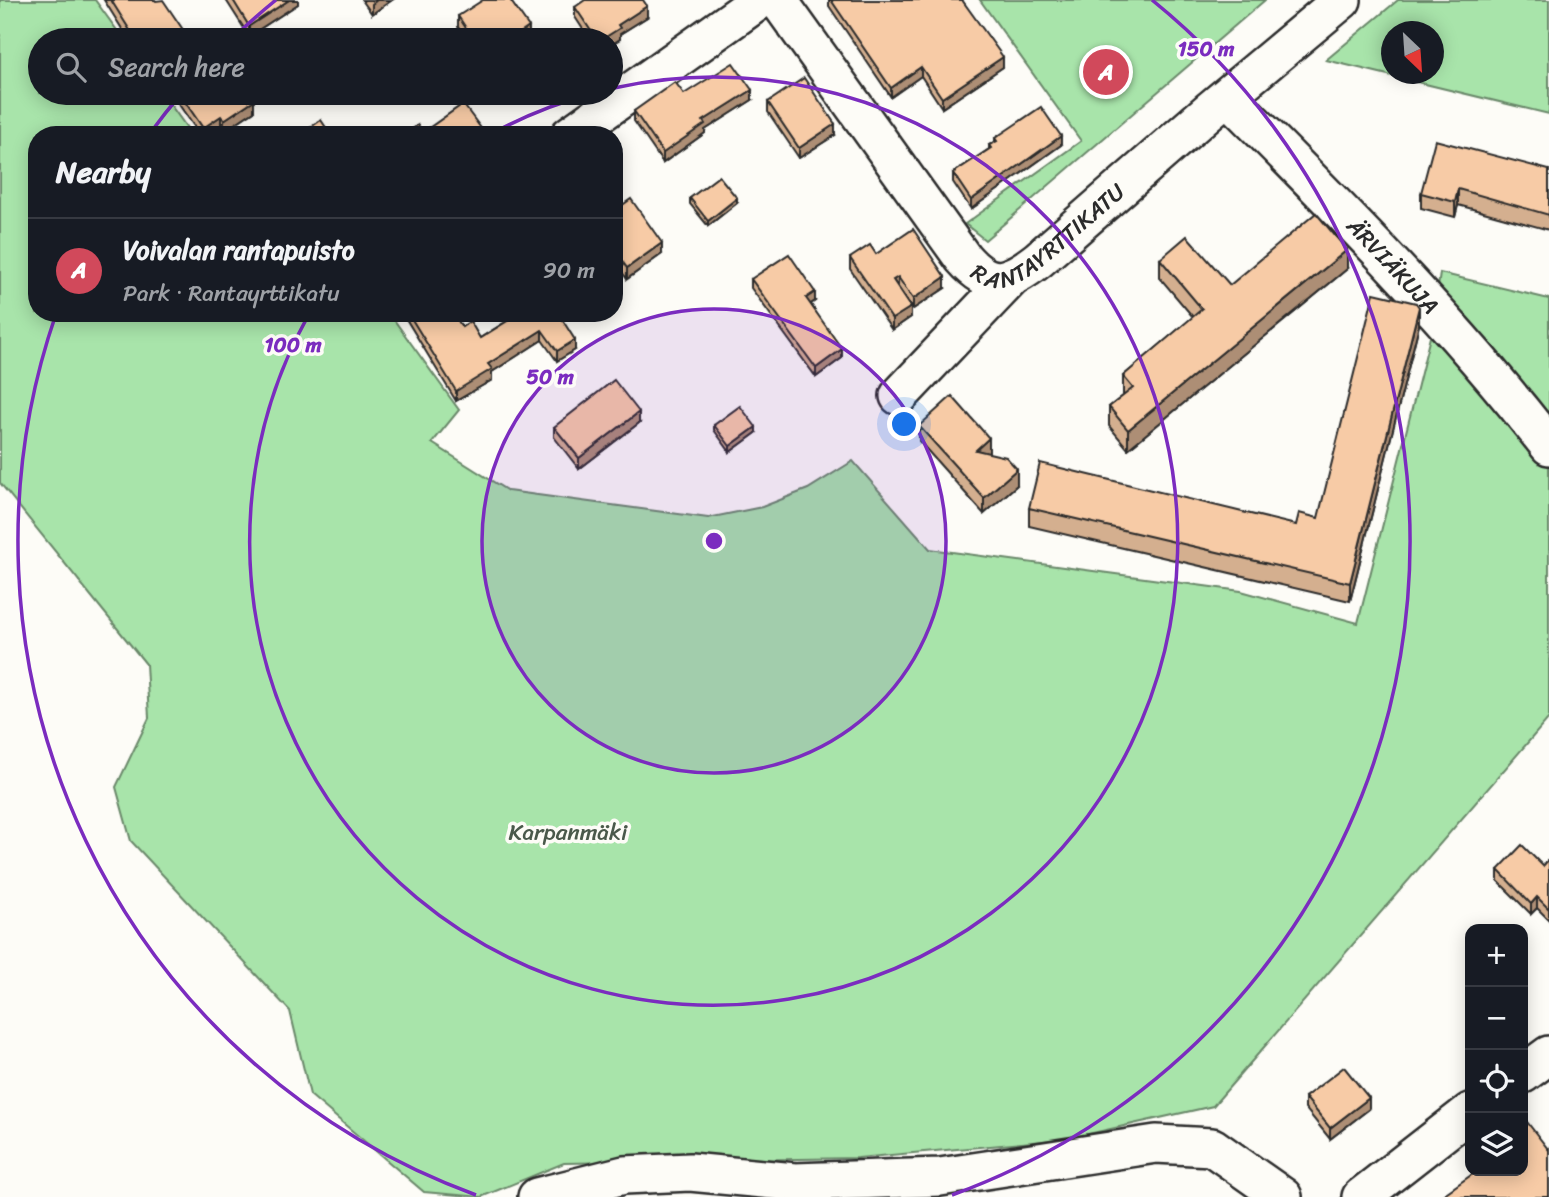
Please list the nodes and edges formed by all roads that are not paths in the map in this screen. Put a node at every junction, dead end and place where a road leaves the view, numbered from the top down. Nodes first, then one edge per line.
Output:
1 (760, 0) edge
2 (778, 0) edge
3 (1342, 0) edge
4 (623, 97) edge
5 (1228, 97) junction
6 (612, 105) edge
7 (583, 126) edge
8 (1013, 276) junction
9 (899, 396) dead end
10 (1549, 446) edge
11 (1549, 1055) edge
12 (1528, 1070) edge
13 (1469, 1113) edge
14 (537, 1197) edge
15 (1283, 1197) edge
16 (1361, 1197) edge

1 - 4 street
2 - 8 street, RANTAYRTTIKATU
3 - 5 street, RANTAYRTTIKATU
5 - 8 street, RANTAYRTTIKATU
5 - 10 street, ÄRVIÄKUJA
6 - 7 street
8 - 9 street
11 - 12 street
13 - 16 street
14 - 15 street

